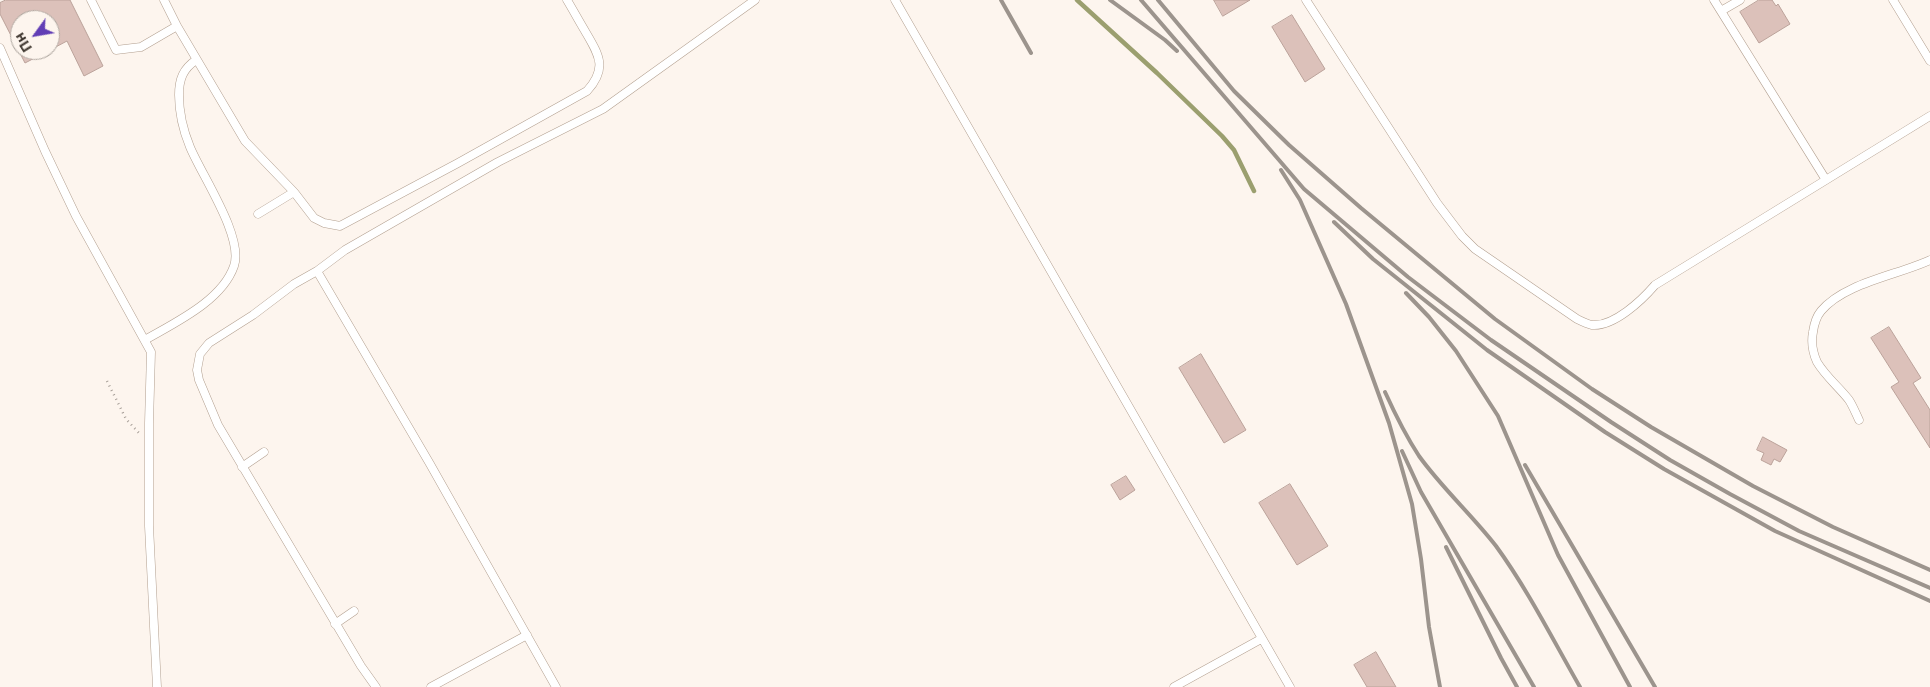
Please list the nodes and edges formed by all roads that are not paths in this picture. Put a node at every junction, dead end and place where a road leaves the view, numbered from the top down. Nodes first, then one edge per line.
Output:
1 (91, 0) edge
2 (164, 0) edge
3 (567, 0) edge
4 (755, 0) edge
5 (895, 0) edge
6 (1306, 0) edge
7 (1714, 0) edge
8 (1740, 0) edge
9 (1893, 0) edge
10 (1721, 11) junction
11 (177, 26) junction
12 (0, 48) edge
13 (196, 60) junction
14 (1930, 61) edge
15 (1930, 116) edge
16 (1826, 180) junction
17 (294, 192) junction
18 (258, 214) dead end
19 (1930, 260) edge
20 (317, 271) junction
21 (145, 340) junction
22 (1859, 420) dead end
23 (264, 452) dead end
24 (242, 467) junction
25 (354, 611) dead end
26 (336, 624) junction
27 (527, 635) junction
28 (1261, 639) junction
29 (158, 687) edge
30 (376, 687) edge
31 (432, 687) edge
32 (556, 687) edge
33 (1174, 687) edge
34 (1290, 687) edge

1 - 11 lane
2 - 11 lane
3 - 17 lane
4 - 20 lane
5 - 28 lane
6 - 16 lane
7 - 10 lane
8 - 10 lane
9 - 14 lane
10 - 16 lane
11 - 13 lane
12 - 21 lane
13 - 17 lane
13 - 21 lane
15 - 16 lane
17 - 18 lane
19 - 22 lane
20 - 24 lane
20 - 27 lane
21 - 29 lane
23 - 24 lane
24 - 26 lane
25 - 26 lane
26 - 30 lane
27 - 31 lane
27 - 32 lane
28 - 33 lane
28 - 34 lane

